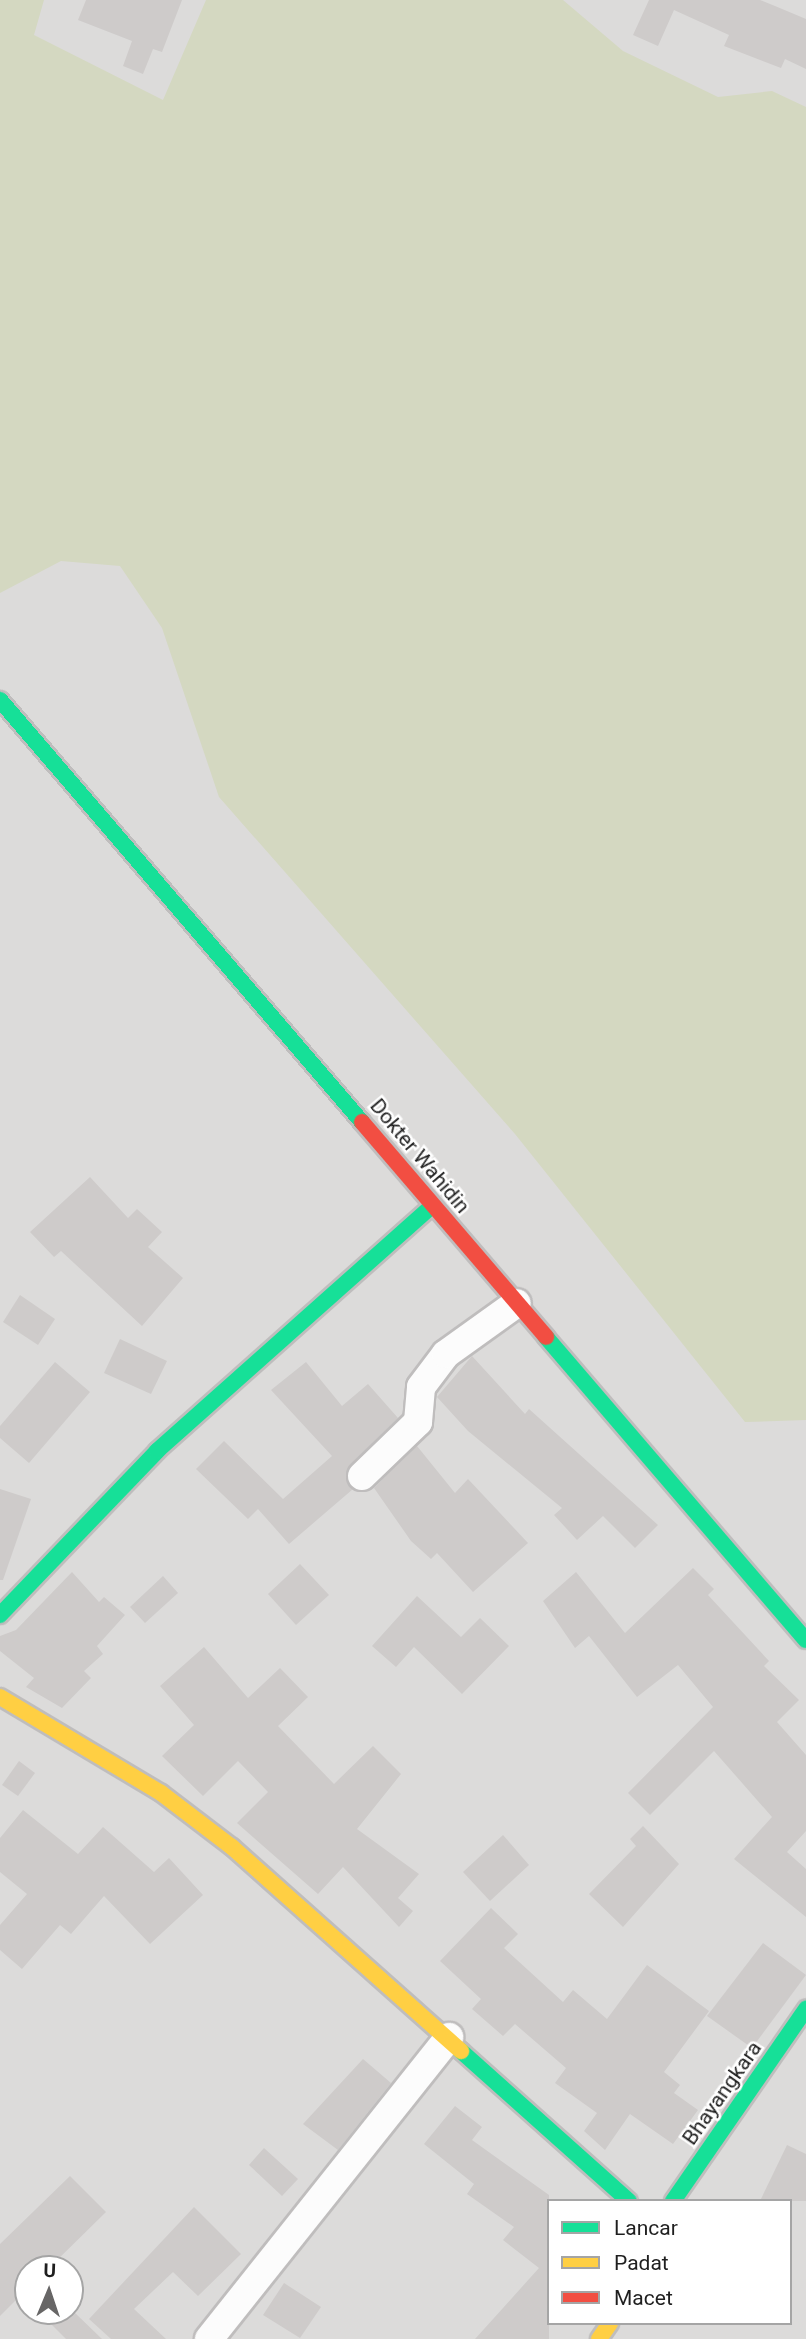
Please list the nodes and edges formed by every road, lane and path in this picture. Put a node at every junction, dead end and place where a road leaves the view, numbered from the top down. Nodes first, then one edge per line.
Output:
1 (0, 700) edge
2 (432, 1206) junction
3 (517, 1303) junction
4 (362, 1476) dead end
5 (0, 1615) edge
6 (806, 1640) edge
7 (0, 1697) edge
8 (806, 2008) edge
9 (449, 2037) junction
10 (727, 2157) dead end
11 (627, 2199) edge
12 (674, 2199) edge
13 (697, 2199) edge
14 (209, 2339) edge

1 - 2 street, Dokter Wahidin
2 - 3 street, Dokter Wahidin
2 - 5 street
3 - 4 street
3 - 6 street, Dokter Wahidin
7 - 9 street
8 - 12 street, Bhayangkara
9 - 11 street
9 - 14 street
10 - 13 street, Bhayangkara

